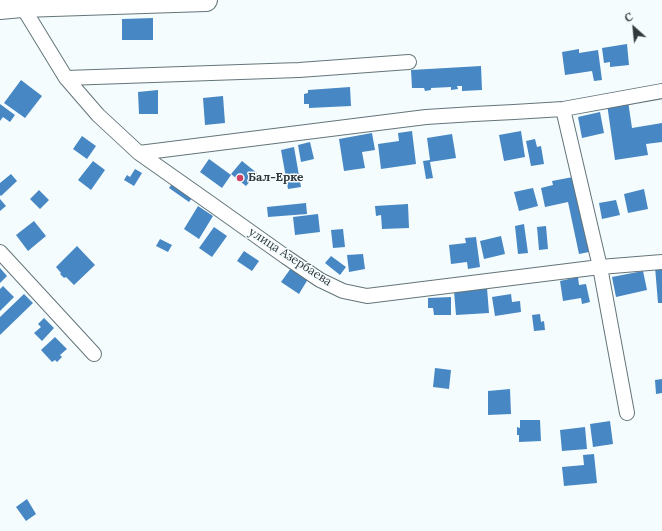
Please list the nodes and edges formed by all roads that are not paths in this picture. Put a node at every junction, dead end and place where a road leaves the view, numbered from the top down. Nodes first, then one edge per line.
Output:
1 (206, 0) edge
2 (22, 6) junction
3 (0, 8) edge
4 (409, 62) dead end
5 (66, 78) junction
6 (662, 91) edge
7 (563, 109) junction
8 (139, 154) junction
9 (0, 252) edge
10 (662, 262) edge
11 (600, 267) junction
12 (94, 354) dead end
13 (627, 413) dead end

1 - 2 main road
2 - 3 main road
2 - 5 street, улица Азербаева
4 - 5 street
5 - 8 street, улица Азербаева
6 - 7 street
7 - 8 street
7 - 11 street
8 - 11 street, улица Азербаева
9 - 12 street
10 - 11 street, улица Азербаева
11 - 13 street

